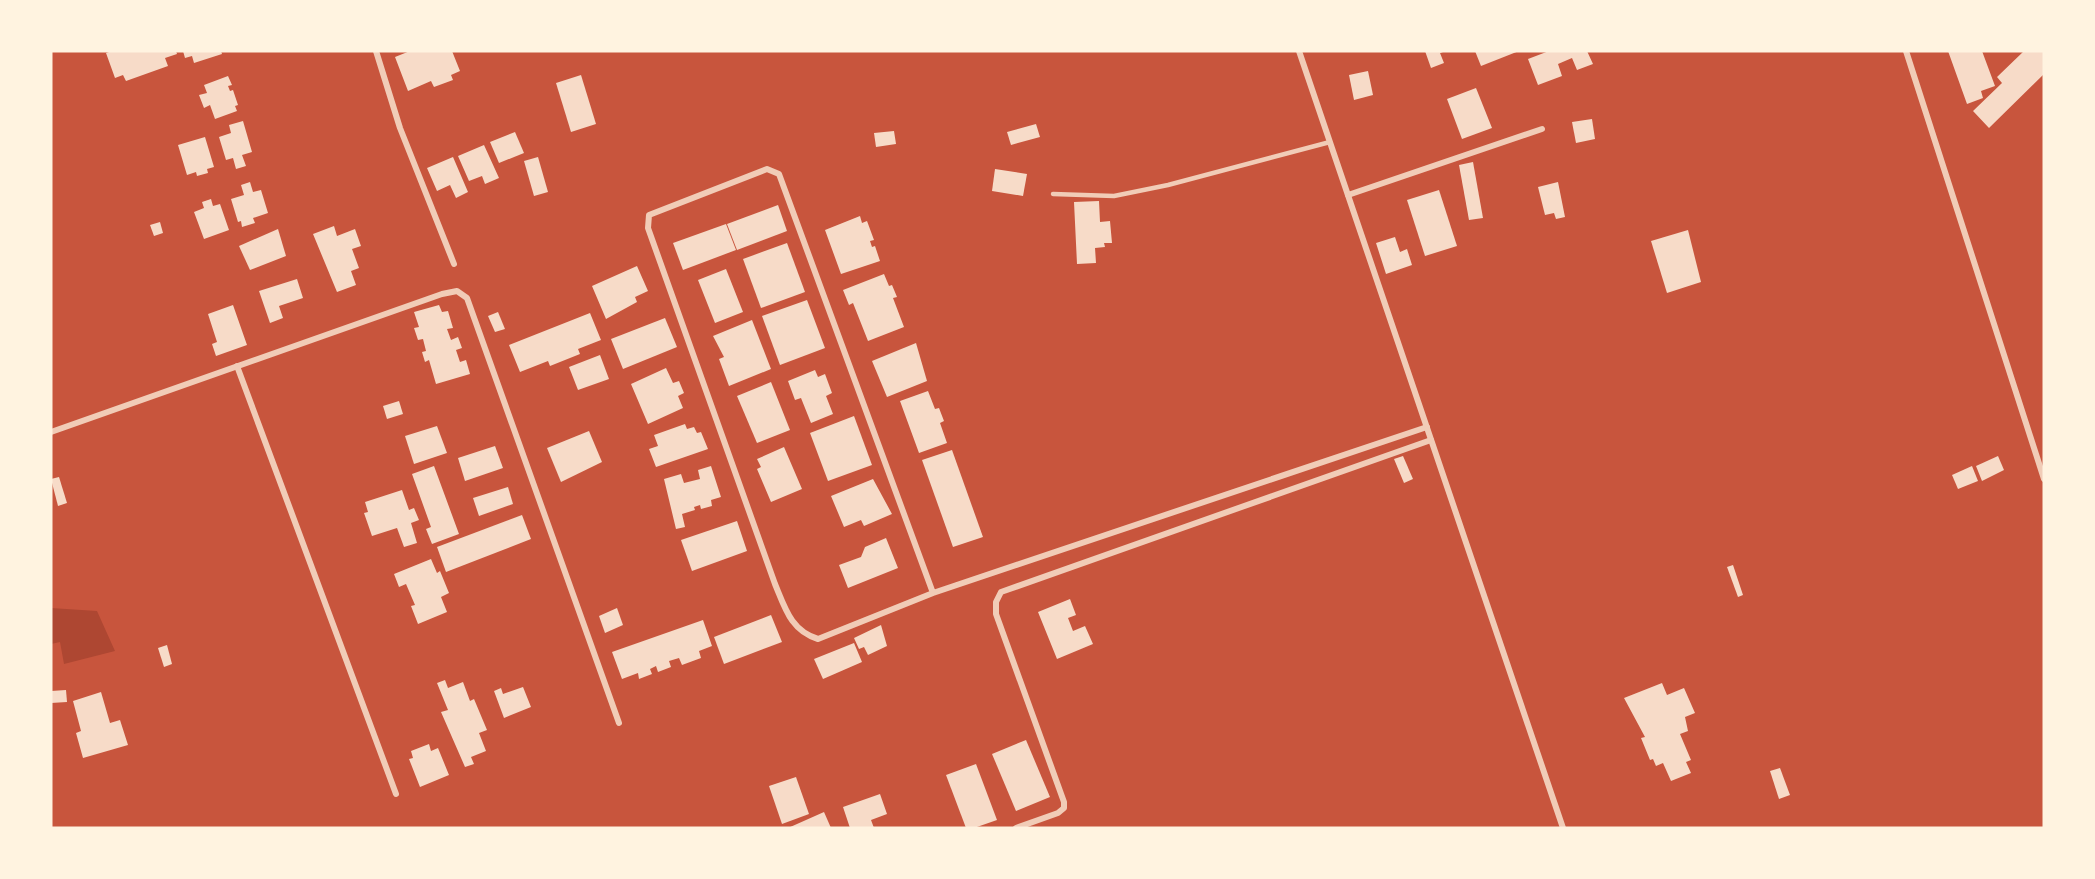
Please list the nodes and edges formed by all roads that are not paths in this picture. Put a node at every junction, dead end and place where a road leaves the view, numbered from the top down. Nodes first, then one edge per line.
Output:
1 (376, 51) edge
2 (1299, 51) edge
3 (1906, 51) edge
4 (1542, 129) dead end
5 (1330, 142) junction
6 (1053, 194) dead end
7 (1348, 195) junction
8 (454, 264) dead end
9 (237, 366) junction
10 (1427, 427) junction
11 (51, 432) edge
12 (1431, 440) junction
13 (2044, 479) edge
14 (933, 593) junction
15 (619, 723) dead end
16 (396, 794) dead end
17 (1016, 828) edge
18 (1563, 828) edge

1 - 8 street
2 - 5 street
3 - 13 street
4 - 7 street
5 - 6 lane
5 - 7 street
7 - 10 street
9 - 11 street
9 - 15 street
9 - 16 street
10 - 12 street
10 - 14 street
12 - 17 street
12 - 18 street
14 - 14 street

